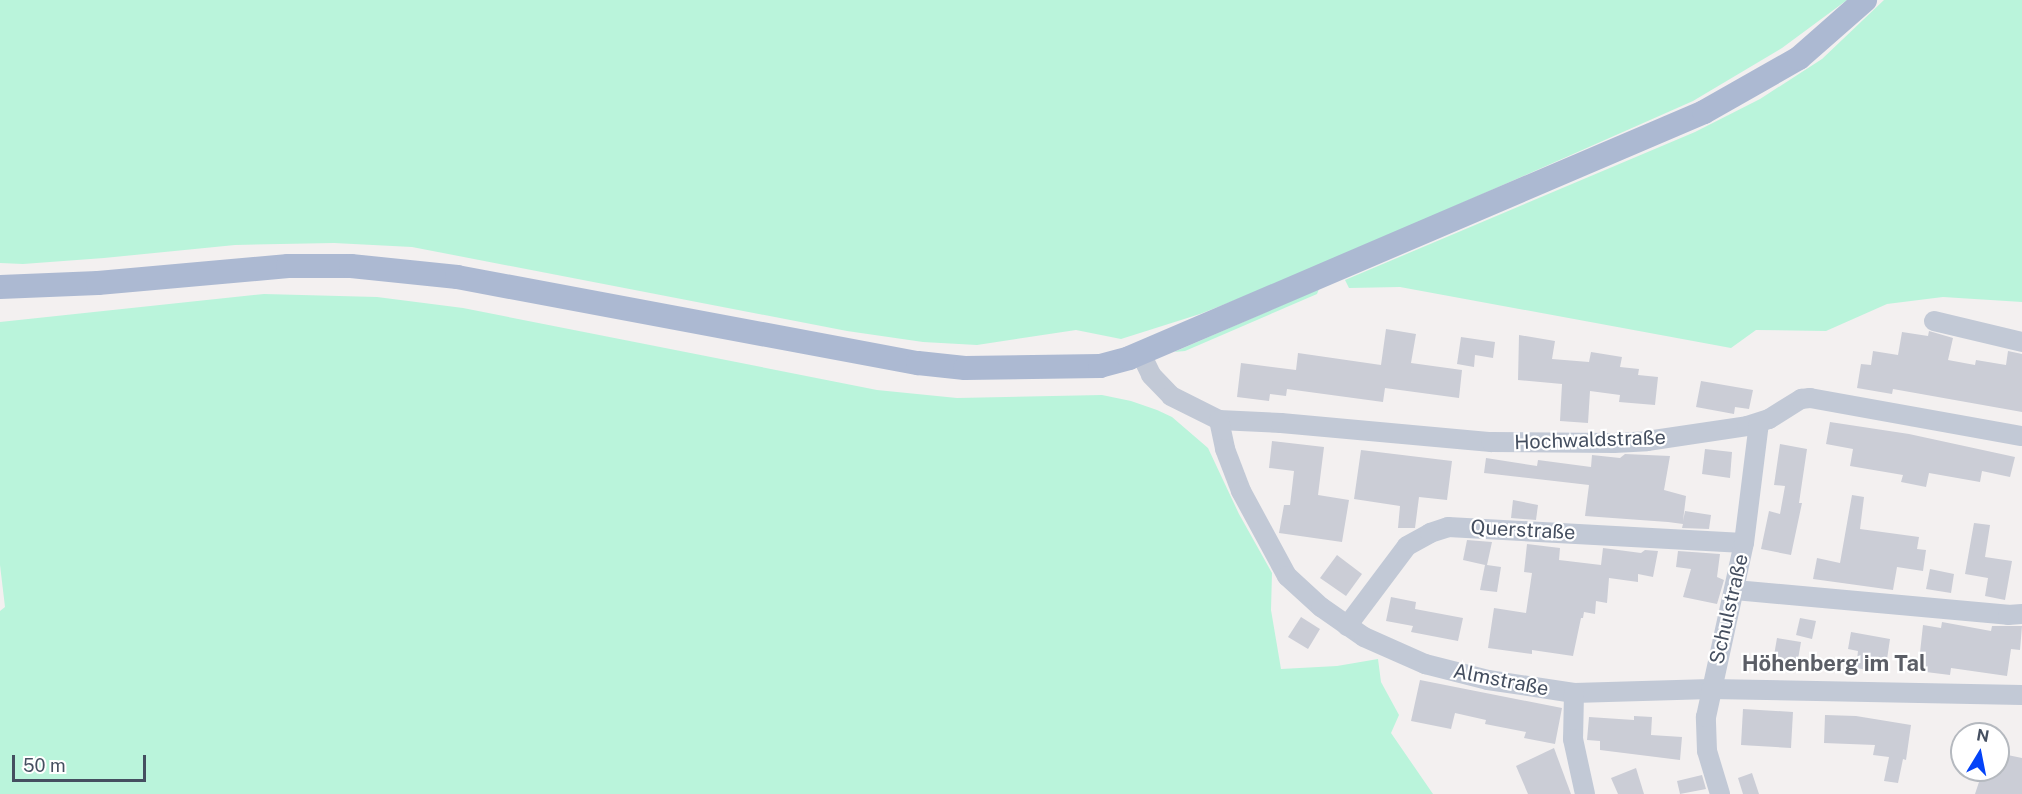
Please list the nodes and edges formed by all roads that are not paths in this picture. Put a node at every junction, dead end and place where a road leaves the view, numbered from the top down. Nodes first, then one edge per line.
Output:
1 (1865, 0) edge
2 (0, 287) edge
3 (1934, 321) dead end
4 (2022, 342) edge
5 (1140, 352) junction
6 (1219, 420) junction
7 (1759, 423) junction
8 (2022, 436) edge
9 (1744, 543) junction
10 (1735, 590) junction
11 (2022, 614) edge
12 (1347, 626) junction
13 (1711, 689) junction
14 (1574, 693) junction
15 (2022, 695) edge
16 (1585, 794) edge
17 (1720, 794) edge

1 - 5 main road
2 - 5 main road
3 - 4 street
5 - 6 street
6 - 7 street, Hochwaldstraße
6 - 12 street, Almstraße
7 - 8 street, Hochwaldstraße
7 - 9 street, Schulstraße
9 - 10 street, Schulstraße
9 - 12 street, Querstraße
10 - 11 street
10 - 13 street, Schulstraße
12 - 14 street, Almstraße
13 - 14 street, Almstraße
13 - 15 street, Almstraße
13 - 17 street, Schulstraße
14 - 16 street

